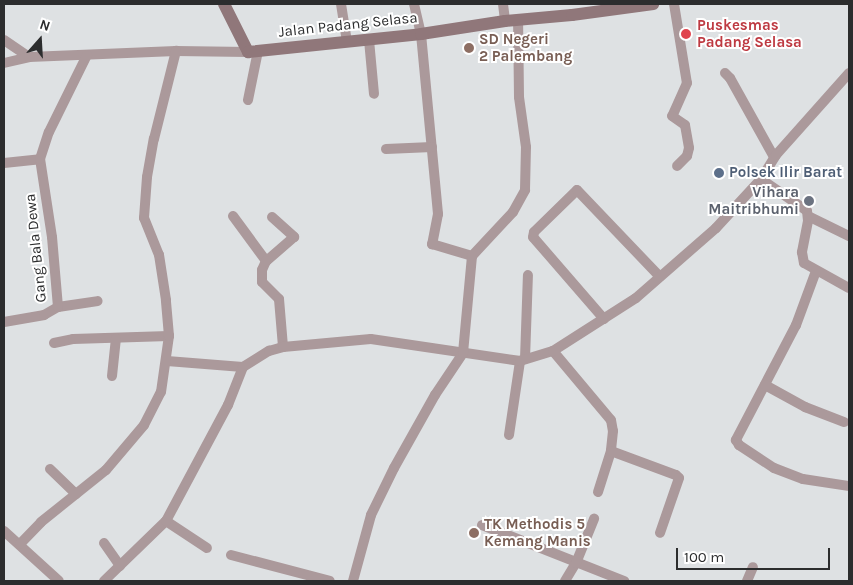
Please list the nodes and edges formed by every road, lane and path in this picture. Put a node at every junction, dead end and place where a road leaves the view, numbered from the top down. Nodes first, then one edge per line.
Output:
1 (224, 4) edge
2 (341, 4) edge
3 (414, 4) edge
4 (502, 4) edge
5 (653, 4) edge
6 (674, 4) edge
7 (629, 5) edge
8 (518, 20) junction
9 (505, 21) junction
10 (421, 34) junction
11 (4, 40) edge
12 (369, 40) junction
13 (347, 42) junction
14 (176, 51) junction
15 (253, 51) junction
16 (87, 55) junction
17 (29, 57) junction
18 (4, 63) edge
19 (725, 72) dead end
20 (847, 79) edge
21 (374, 94) dead end
22 (248, 100) dead end
23 (432, 147) junction
24 (386, 149) dead end
25 (40, 158) junction
26 (774, 158) junction
27 (4, 163) edge
28 (677, 166) dead end
29 (761, 179) junction
30 (233, 216) dead end
31 (808, 216) junction
32 (272, 217) dead end
33 (849, 236) edge
34 (472, 256) junction
35 (266, 261) junction
36 (816, 271) junction
37 (528, 275) dead end
38 (660, 277) junction
39 (849, 288) edge
40 (98, 301) dead end
41 (58, 308) junction
42 (604, 320) junction
43 (4, 322) edge
44 (169, 336) junction
45 (116, 338) junction
46 (54, 343) dead end
47 (283, 347) junction
48 (553, 351) junction
49 (463, 353) junction
50 (523, 360) junction
51 (167, 361) junction
52 (244, 367) junction
53 (112, 376) dead end
54 (765, 385) junction
55 (844, 422) dead end
56 (509, 435) dead end
57 (611, 450) junction
58 (50, 469) dead end
59 (849, 486) edge
60 (598, 492) dead end
61 (76, 494) junction
62 (594, 519) dead end
63 (166, 521) junction
64 (482, 524) dead end
65 (4, 531) edge
66 (660, 533) dead end
67 (104, 542) dead end
68 (20, 544) junction
69 (208, 548) dead end
70 (231, 554) dead end
71 (576, 563) junction
72 (120, 566) junction
73 (753, 567) dead end
74 (59, 581) edge
75 (104, 581) edge
76 (330, 581) edge
77 (353, 581) edge
78 (565, 581) edge
79 (624, 581) edge
80 (747, 581) edge

1 - 15 street
2 - 13 street
3 - 10 street
4 - 9 street
5 - 7 street, Jalan Padang Selasa
6 - 28 street
7 - 8 street, Jalan Padang Selasa
8 - 9 street, Jalan Padang Selasa
8 - 34 street
9 - 10 street, Jalan Padang Selasa
10 - 12 street, Jalan Padang Selasa
10 - 23 street
11 - 17 street
12 - 13 street, Jalan Padang Selasa
12 - 21 street
13 - 15 street, Jalan Padang Selasa
14 - 15 street
14 - 16 street
14 - 44 street
15 - 22 street
16 - 17 street
16 - 25 street, Gang Bala Dewa
17 - 18 street
19 - 26 street
20 - 26 street
23 - 24 street
23 - 34 street
25 - 27 street
25 - 41 street, Gang Bala Dewa
26 - 29 street
29 - 31 street
29 - 38 street
30 - 35 street
31 - 33 street
31 - 36 street
32 - 35 street
34 - 49 street
35 - 47 street
36 - 39 street
36 - 54 street
37 - 50 street
38 - 42 street
38 - 42 street
40 - 41 street
41 - 43 street, Gang Bala Dewa
42 - 48 street
44 - 45 street
44 - 51 street
45 - 46 street
45 - 53 street
47 - 49 street
47 - 52 street
48 - 50 street
48 - 57 street
49 - 50 street
49 - 77 street
50 - 56 street
51 - 52 street
51 - 61 street
52 - 63 street
54 - 55 street
54 - 59 street
57 - 60 street
57 - 66 street
58 - 61 street
61 - 68 street
62 - 71 street
63 - 69 street
63 - 72 street
64 - 71 street
65 - 68 street
67 - 72 street
68 - 74 street
70 - 76 street
71 - 78 street
71 - 79 street
72 - 75 street
73 - 80 street

